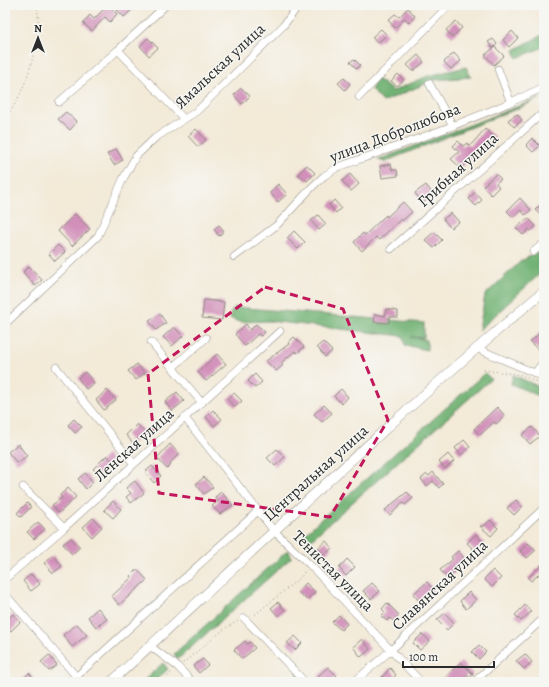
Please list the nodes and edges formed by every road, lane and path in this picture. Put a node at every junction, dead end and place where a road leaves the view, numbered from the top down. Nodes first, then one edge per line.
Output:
1 (38, 5) edge
2 (166, 5) edge
3 (298, 5) edge
4 (449, 5) edge
5 (118, 50) junction
6 (498, 69) dead end
7 (429, 83) dead end
8 (544, 87) edge
9 (359, 97) dead end
10 (59, 102) dead end
11 (511, 103) junction
12 (544, 112) edge
13 (5, 118) edge
14 (184, 119) junction
15 (453, 126) junction
16 (544, 243) edge
17 (391, 249) dead end
18 (533, 252) dead end
19 (234, 257) dead end
20 (544, 291) edge
21 (5, 324) edge
22 (280, 331) dead end
23 (206, 338) dead end
24 (151, 342) dead end
25 (476, 348) junction
26 (543, 362) dead end
27 (56, 367) dead end
28 (173, 367) junction
29 (484, 370) dead end
30 (535, 373) junction
31 (544, 377) edge
32 (544, 385) edge
33 (202, 403) junction
34 (185, 418) junction
35 (134, 464) junction
36 (23, 487) dead end
37 (544, 508) edge
38 (259, 510) junction
39 (64, 528) junction
40 (274, 532) junction
41 (310, 565) junction
42 (5, 579) edge
43 (5, 594) edge
44 (7, 603) edge
45 (244, 618) junction
46 (544, 618) edge
47 (150, 646) junction
48 (391, 650) junction
49 (178, 667) junction
50 (79, 680) edge
51 (111, 682) edge
52 (162, 682) edge
53 (192, 682) edge
54 (306, 682) edge
55 (354, 682) edge
56 (421, 682) edge
57 (474, 682) edge

1 - 13 path
2 - 5 street
3 - 14 street, Ямальская улица
4 - 9 street
5 - 10 street
5 - 14 street
6 - 11 street
7 - 15 street
8 - 11 street, улица Добролюбова
11 - 15 street, улица Добролюбова
12 - 17 street, Грибная улица
14 - 21 street, Ямальская улица
15 - 19 street, улица Добролюбова
16 - 18 street
20 - 25 main road, Центральная улица
22 - 33 street, Ленская улица
23 - 28 street
24 - 28 street
25 - 30 street
25 - 40 main road, Центральная улица
26 - 30 street
27 - 35 street
28 - 33 street
29 - 32 path
30 - 31 street
33 - 34 street, Ленская улица
34 - 35 street, Ленская улица
34 - 38 street, Тенистая улица
35 - 39 street, Ленская улица
36 - 39 street
37 - 48 street, Славянская улица
38 - 40 street, Тенистая улица
38 - 50 street, Центральная улица
39 - 42 street, Ленская улица
40 - 41 street, Тенистая улица
40 - 47 main road, Центральная улица
41 - 45 path
41 - 48 street, Тенистая улица
43 - 44 street
44 - 50 street
45 - 49 path
45 - 54 street
46 - 57 street
47 - 49 street
47 - 51 main road, Центральная улица
48 - 55 street, Славянская улица
48 - 56 street, Тенистая улица
49 - 52 path
49 - 53 street

